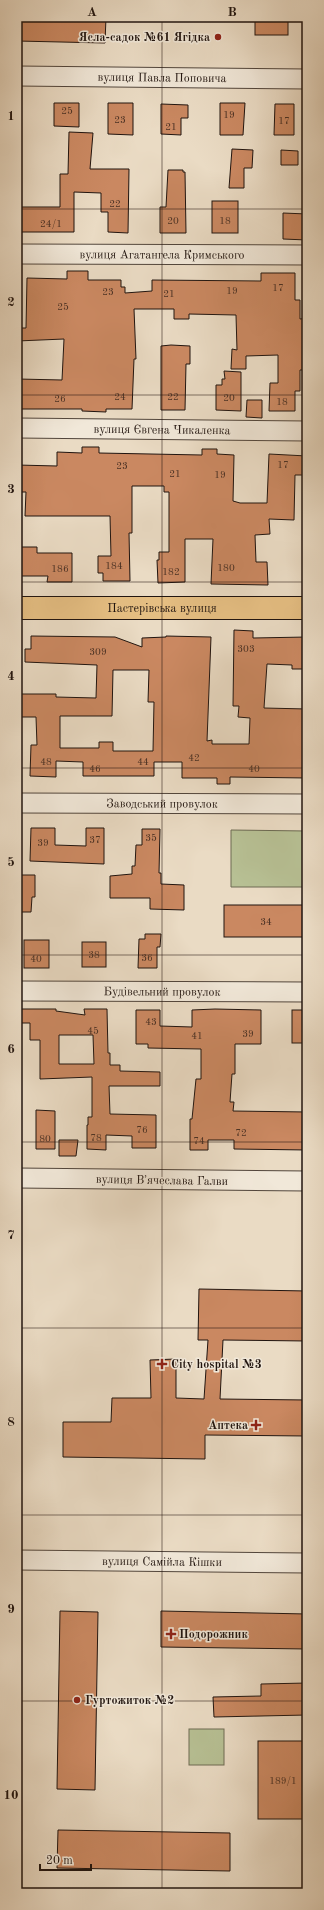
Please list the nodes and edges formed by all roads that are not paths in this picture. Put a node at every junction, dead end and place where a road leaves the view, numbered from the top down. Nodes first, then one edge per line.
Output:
1 (17, 76) edge
2 (307, 79) edge
3 (17, 254) edge
4 (307, 255) edge
5 (17, 428) edge
6 (307, 431) edge
7 (17, 608) edge
8 (307, 608) edge
9 (17, 803) edge
10 (307, 804) edge
11 (17, 991) edge
12 (307, 992) edge
13 (17, 1178) edge
14 (307, 1181) edge
15 (17, 1560) edge
16 (307, 1563) edge

1 - 2 street, вулиця Павла Поповича
3 - 4 street, вулиця Агатангела Кримського
5 - 6 street, вулиця Євгена Чикаленка
7 - 8 main road, Пастерівська вулиця
9 - 10 street, Заводський провулок
11 - 12 street, Будівельний провулок
13 - 14 street, вулиця Вʼячеслава Галви
15 - 16 street, вулиця Самійла Кішки

